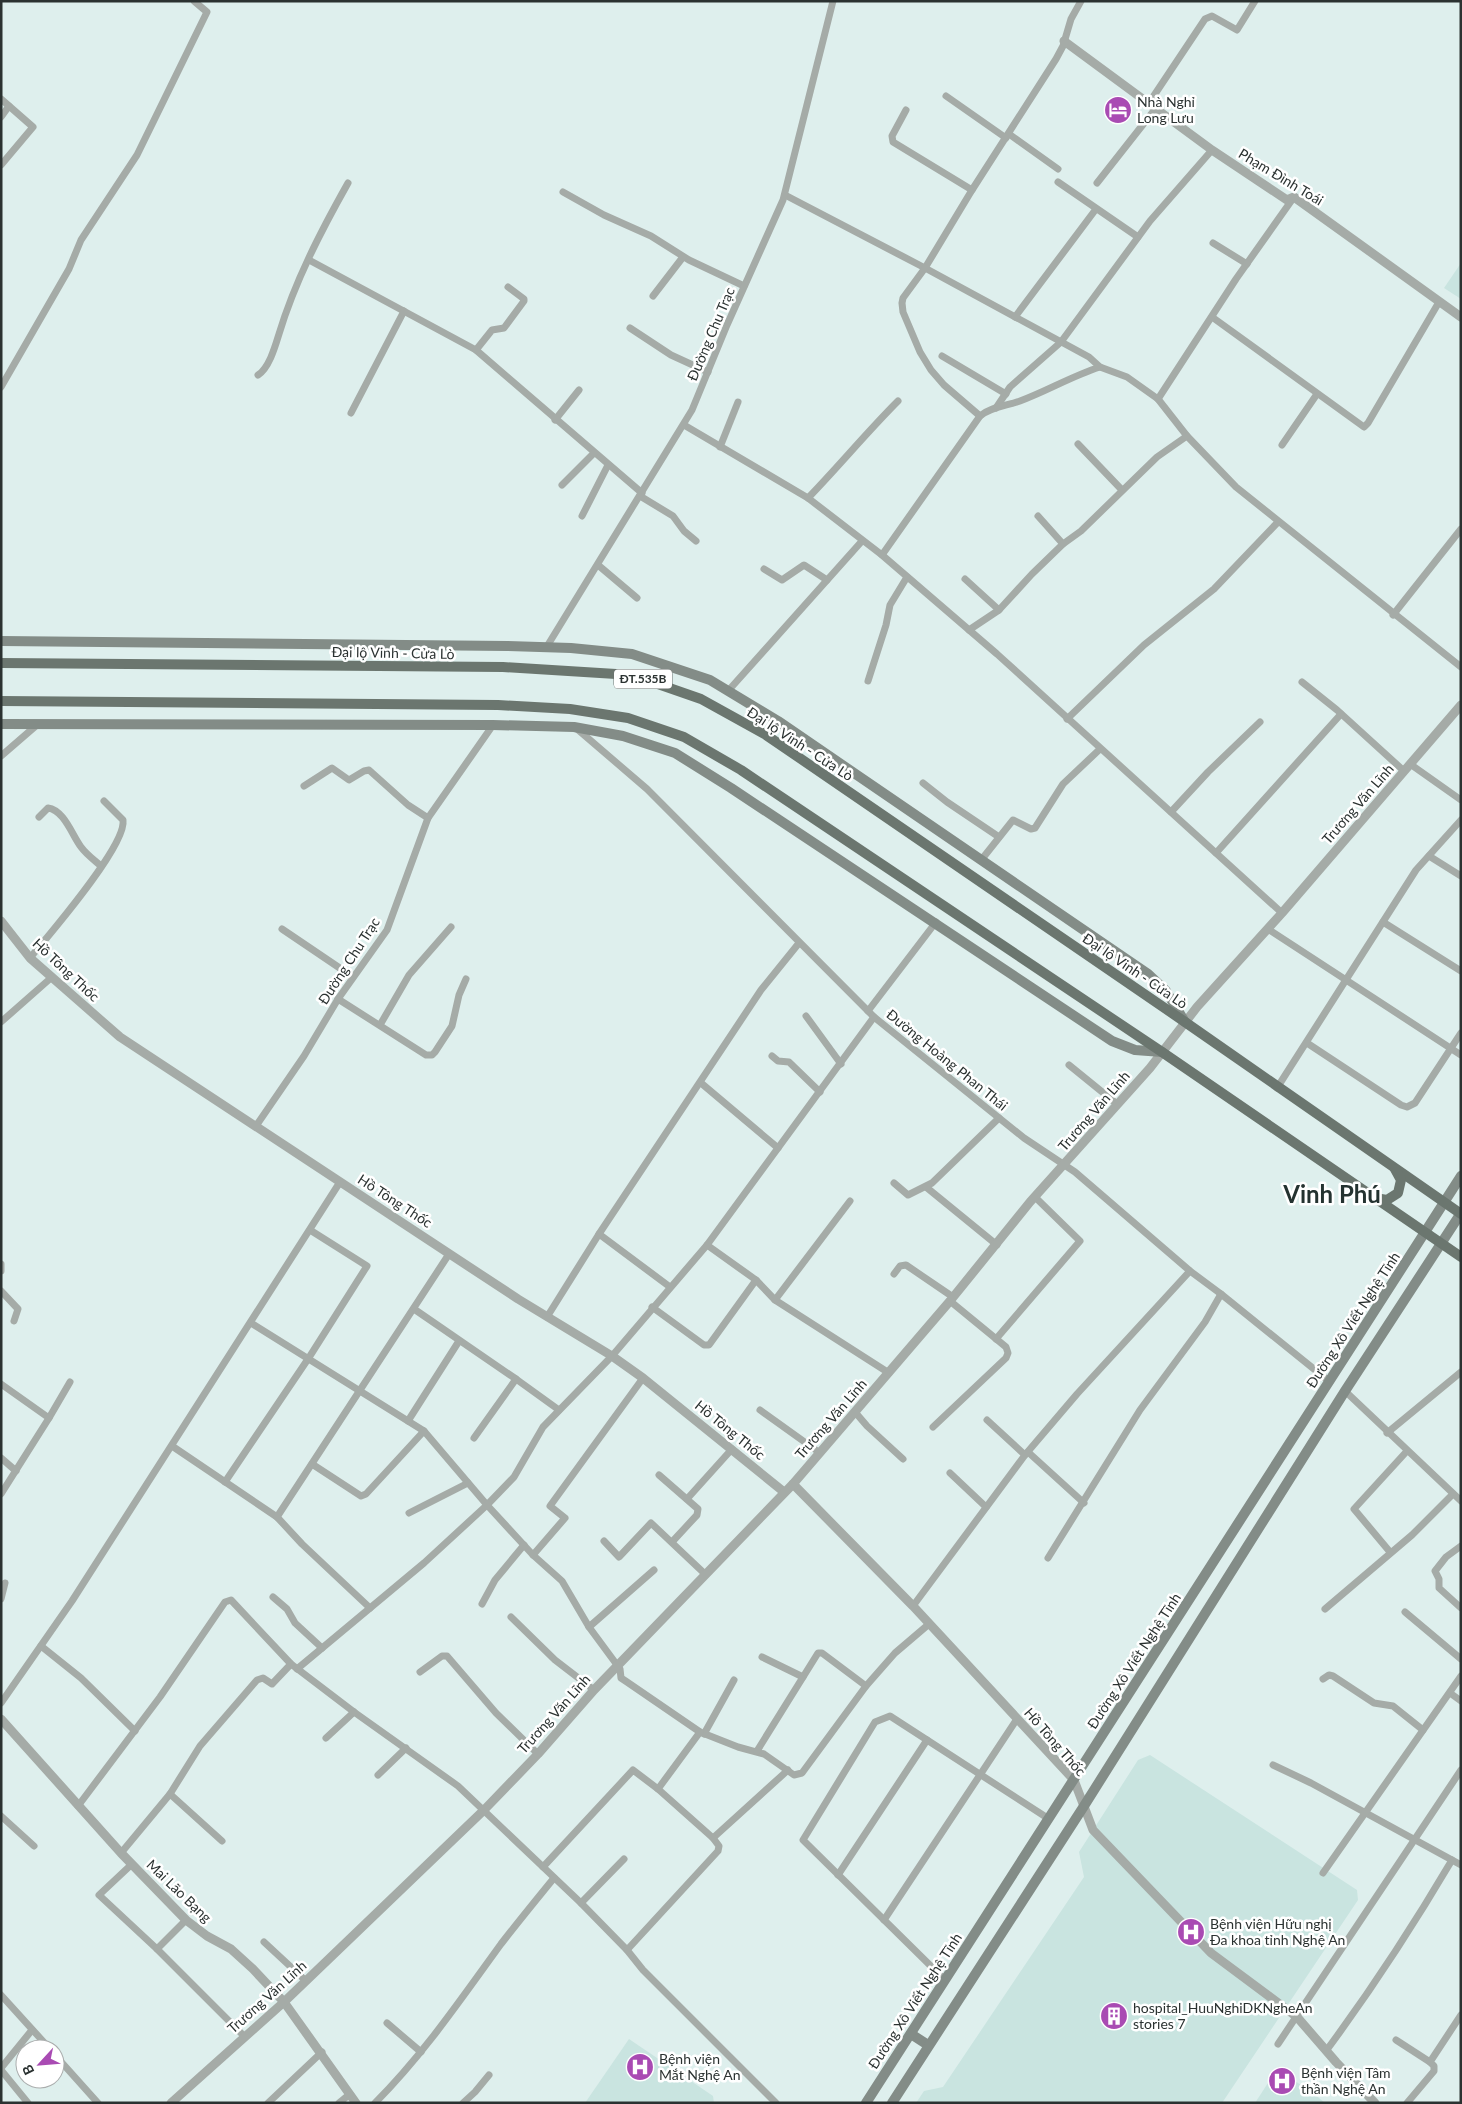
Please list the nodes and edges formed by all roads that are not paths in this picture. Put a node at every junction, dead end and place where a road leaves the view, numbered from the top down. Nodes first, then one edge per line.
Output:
1 (194, 1) edge
2 (833, 1) edge
3 (1081, 1) edge
4 (1255, 1) edge
5 (1064, 41) junction
6 (946, 96) dead end
7 (1, 99) edge
8 (1153, 105) junction
9 (9, 106) junction
10 (906, 110) dead end
11 (1, 116) edge
12 (1008, 136) junction
13 (1212, 150) junction
14 (2, 161) edge
15 (1058, 169) dead end
16 (1058, 182) dead end
17 (1097, 182) dead end
18 (348, 183) dead end
19 (972, 190) junction
20 (563, 192) dead end
21 (785, 195) junction
22 (1294, 197) junction
23 (1096, 209) junction
24 (1138, 238) junction
25 (1213, 243) dead end
26 (683, 257) junction
27 (309, 260) junction
28 (1247, 264) junction
29 (925, 268) junction
30 (744, 286) junction
31 (508, 287) dead end
32 (653, 296) dead end
33 (1439, 302) junction
34 (404, 312) junction
35 (1014, 317) junction
36 (1212, 317) junction
37 (1461, 317) edge
38 (630, 328) dead end
39 (1061, 342) junction
40 (476, 350) junction
41 (942, 356) dead end
42 (1100, 367) junction
43 (708, 372) junction
44 (258, 375) dead end
45 (1, 387) edge
46 (579, 390) dead end
47 (1006, 394) junction
48 (1317, 394) junction
49 (1158, 399) junction
50 (898, 401) dead end
51 (738, 402) dead end
52 (996, 408) junction
53 (351, 412) dead end
54 (980, 416) junction
55 (555, 420) junction
56 (684, 425) junction
57 (1187, 436) junction
58 (1078, 444) dead end
59 (1282, 445) dead end
60 (720, 446) junction
61 (594, 453) junction
62 (608, 465) junction
63 (562, 485) dead end
64 (1122, 490) junction
65 (641, 494) junction
66 (808, 498) junction
67 (582, 516) dead end
68 (1038, 516) dead end
69 (1278, 522) junction
70 (1461, 530) edge
71 (696, 541) dead end
72 (862, 541) junction
73 (1063, 544) junction
74 (882, 555) junction
75 (598, 565) junction
76 (764, 569) dead end
77 (907, 577) junction
78 (827, 580) junction
79 (965, 580) dead end
80 (637, 598) dead end
81 (999, 610) junction
82 (1393, 615) junction
83 (969, 630) junction
84 (1, 641) edge
85 (546, 648) junction
86 (1, 663) edge
87 (1461, 667) edge
88 (868, 682) dead end
89 (1302, 682) dead end
90 (728, 691) junction
91 (1, 701) edge
92 (1461, 705) edge
93 (1341, 714) junction
94 (1068, 719) junction
95 (1260, 722) dead end
96 (1, 724) edge
97 (38, 724) junction
98 (493, 725) junction
99 (574, 727) junction
100 (1100, 749) junction
101 (1, 756) edge
102 (1410, 764) junction
103 (1404, 771) junction
104 (922, 783) dead end
105 (304, 786) dead end
106 (1461, 800) edge
107 (104, 801) dead end
108 (1171, 812) junction
109 (39, 817) dead end
110 (428, 818) junction
111 (1461, 820) edge
112 (999, 837) junction
113 (1216, 853) junction
114 (1429, 856) junction
115 (982, 859) junction
116 (101, 866) junction
117 (1461, 876) edge
118 (1282, 913) junction
119 (1, 921) edge
120 (936, 922) junction
121 (1383, 922) junction
122 (450, 927) dead end
123 (282, 929) dead end
124 (1268, 929) junction
125 (799, 943) junction
126 (30, 958) junction
127 (1461, 972) edge
128 (353, 976) junction
129 (52, 977) junction
130 (466, 979) dead end
131 (1347, 981) junction
132 (338, 1000) junction
133 (868, 1011) junction
134 (806, 1016) dead end
135 (874, 1017) junction
136 (1, 1022) edge
137 (1185, 1022) junction
138 (380, 1025) junction
139 (1461, 1033) edge
140 (1307, 1043) junction
141 (1451, 1049) junction
142 (1162, 1052) junction
143 (1461, 1055) edge
144 (772, 1056) dead end
145 (841, 1064) junction
146 (1069, 1065) dead end
147 (701, 1083) junction
148 (1277, 1088) junction
149 (820, 1092) junction
150 (1117, 1104) junction
151 (999, 1118) junction
152 (256, 1126) junction
153 (778, 1148) junction
154 (1064, 1166) junction
155 (1395, 1169) junction
156 (1461, 1176) edge
157 (340, 1182) junction
158 (894, 1183) dead end
159 (926, 1187) junction
160 (1034, 1197) junction
161 (1374, 1198) junction
162 (850, 1201) dead end
163 (1443, 1202) junction
164 (1460, 1214) edge
165 (310, 1230) junction
166 (1425, 1232) junction
167 (599, 1234) junction
168 (1441, 1243) junction
169 (707, 1245) junction
170 (997, 1245) junction
171 (450, 1254) junction
172 (1461, 1257) edge
173 (1, 1264) edge
174 (1, 1271) edge
175 (1190, 1271) junction
176 (894, 1274) dead end
177 (756, 1280) junction
178 (670, 1287) junction
179 (1, 1291) edge
180 (1221, 1294) junction
181 (951, 1299) junction
182 (774, 1300) junction
183 (652, 1307) junction
184 (414, 1309) junction
185 (547, 1317) junction
186 (14, 1320) dead end
187 (250, 1323) junction
188 (996, 1339) junction
189 (459, 1341) junction
190 (612, 1356) junction
191 (308, 1359) junction
192 (1461, 1372) edge
193 (889, 1373) junction
194 (643, 1378) junction
195 (516, 1379) junction
196 (70, 1382) dead end
197 (1330, 1382) junction
198 (1, 1384) edge
199 (1345, 1391) junction
200 (360, 1392) junction
201 (559, 1410) junction
202 (760, 1410) dead end
203 (855, 1412) junction
204 (49, 1418) junction
205 (987, 1420) dead end
206 (408, 1421) junction
207 (933, 1427) dead end
208 (424, 1431) junction
209 (1388, 1433) junction
210 (474, 1438) dead end
211 (172, 1446) junction
212 (732, 1449) junction
213 (1407, 1451) junction
214 (820, 1453) junction
215 (1027, 1454) junction
216 (1, 1458) edge
217 (903, 1459) dead end
218 (312, 1464) junction
219 (16, 1471) junction
220 (950, 1473) dead end
221 (659, 1475) dead end
222 (225, 1482) junction
223 (468, 1483) junction
224 (792, 1484) junction
225 (784, 1492) junction
226 (1, 1494) edge
227 (1453, 1494) junction
228 (687, 1499) junction
229 (1461, 1501) edge
230 (1084, 1503) junction
231 (487, 1505) junction
232 (986, 1507) junction
233 (408, 1513) dead end
234 (277, 1517) junction
235 (604, 1541) dead end
236 (672, 1542) junction
237 (524, 1545) junction
238 (1461, 1546) edge
239 (1390, 1552) junction
240 (533, 1555) junction
241 (1048, 1558) dead end
242 (654, 1570) dead end
243 (705, 1574) junction
244 (5, 1583) dead end
245 (273, 1596) dead end
246 (1, 1599) edge
247 (482, 1604) dead end
248 (913, 1606) junction
249 (370, 1608) junction
250 (1461, 1608) edge
251 (1325, 1609) dead end
252 (1405, 1612) dead end
253 (511, 1617) dead end
254 (929, 1624) junction
255 (589, 1627) junction
256 (41, 1646) junction
257 (322, 1648) junction
258 (762, 1657) dead end
259 (1461, 1659) edge
260 (617, 1665) junction
261 (294, 1667) junction
262 (420, 1672) dead end
263 (1461, 1676) edge
264 (803, 1677) junction
265 (1322, 1679) dead end
266 (734, 1680) dead end
267 (866, 1686) junction
268 (594, 1690) junction
269 (1450, 1693) junction
270 (1461, 1701) edge
271 (1, 1703) edge
272 (354, 1712) junction
273 (1, 1719) edge
274 (1017, 1719) junction
275 (135, 1730) junction
276 (1423, 1730) junction
277 (702, 1733) junction
278 (326, 1738) dead end
279 (926, 1740) junction
280 (406, 1748) junction
281 (758, 1751) junction
282 (538, 1754) junction
283 (1273, 1766) dead end
284 (788, 1770) junction
285 (1461, 1770) edge
286 (980, 1774) junction
287 (378, 1775) dead end
288 (1074, 1780) junction
289 (658, 1789) junction
290 (170, 1794) junction
291 (78, 1806) junction
292 (1084, 1806) junction
293 (484, 1810) junction
294 (1366, 1812) junction
295 (1, 1816) edge
296 (1049, 1818) junction
297 (714, 1838) junction
298 (1415, 1840) junction
299 (222, 1841) dead end
300 (34, 1846) dead end
301 (121, 1853) junction
302 (624, 1859) dead end
303 (1452, 1860) junction
304 (132, 1864) junction
305 (1461, 1865) edge
306 (542, 1867) junction
307 (1323, 1873) dead end
308 (838, 1875) junction
309 (554, 1878) junction
310 (581, 1903) junction
311 (186, 1920) junction
312 (884, 1920) junction
313 (264, 1942) dead end
314 (157, 1949) junction
315 (627, 1950) junction
316 (945, 1980) junction
317 (306, 1981) junction
318 (1, 1995) edge
319 (284, 2002) junction
320 (1461, 2015) edge
321 (1298, 2017) junction
322 (387, 2023) dead end
323 (32, 2030) junction
324 (911, 2034) junction
325 (245, 2037) junction
326 (41, 2039) edge
327 (1396, 2040) dead end
328 (1278, 2044) dead end
329 (928, 2045) junction
330 (1326, 2050) junction
331 (322, 2052) junction
332 (420, 2052) junction
333 (1430, 2062) junction
334 (65, 2066) edge
335 (1, 2069) edge
336 (490, 2075) dead end
337 (350, 2094) junction
338 (28, 2103) edge
339 (98, 2103) edge
340 (171, 2103) edge
341 (268, 2103) edge
342 (339, 2103) edge
343 (356, 2103) edge
344 (375, 2103) edge
345 (462, 2103) edge
346 (776, 2103) edge
347 (866, 2103) edge
348 (892, 2103) edge
349 (1375, 2103) edge
350 (1407, 2103) edge

1 - 45 street
2 - 21 street, Đường Chu Trạc
3 - 5 street
4 - 8 street
5 - 8 street, Phạm Đình Toái
5 - 12 street
6 - 12 street
7 - 9 street
8 - 13 street, Phạm Đình Toái
8 - 17 street
9 - 11 street
9 - 14 street
10 - 19 street
12 - 15 street
12 - 19 street
13 - 22 street, Phạm Đình Toái
13 - 24 street
16 - 23 street
18 - 27 street
19 - 29 street
20 - 26 street
21 - 29 street
21 - 30 street, Đường Chu Trạc
22 - 28 street
22 - 33 street, Phạm Đình Toái
23 - 24 street
23 - 35 street
24 - 39 street
25 - 28 street
26 - 30 street
26 - 32 street
27 - 34 street
27 - 44 street
28 - 36 street
29 - 35 street
29 - 54 street
30 - 43 street, Đường Chu Trạc
31 - 40 street
33 - 37 street, Phạm Đình Toái
33 - 48 street
34 - 40 street
34 - 53 street
35 - 39 street
36 - 48 street
36 - 49 street
38 - 43 street
39 - 42 street
39 - 47 street
40 - 55 street
41 - 47 street
42 - 49 street
42 - 52 street
43 - 56 street, Đường Chu Trạc
46 - 55 street
47 - 52 street
48 - 59 street
49 - 57 street
50 - 66 street
51 - 60 street
52 - 54 street
54 - 74 street
55 - 61 street
56 - 60 street
56 - 65 street, Đường Chu Trạc
57 - 64 street
57 - 69 street
58 - 64 street
60 - 66 street
61 - 62 street
61 - 63 street
62 - 65 street
62 - 67 street
64 - 73 street
65 - 71 street
65 - 75 street, Đường Chu Trạc
66 - 72 street
68 - 73 street
69 - 82 street
69 - 94 street
70 - 82 street
72 - 74 street
72 - 78 street
73 - 81 street
74 - 77 street
75 - 80 street
75 - 85 street, Đường Chu Trạc
76 - 78 street
77 - 83 street
77 - 88 street
78 - 90 street
79 - 81 street
81 - 83 street
82 - 87 street
83 - 94 street
84 - 85 main road
85 - 90 main road
86 - 137 main road, Đại lộ Vinh - Cửa Lò / ĐT.535B
89 - 93 street
90 - 115 main road
91 - 142 main road
92 - 102 street, Trương Văn Lĩnh
93 - 103 street
93 - 113 street
94 - 100 street
95 - 108 street
96 - 97 main road
97 - 98 main road
97 - 101 street
98 - 99 main road
98 - 110 street, Đường Chu Trạc
99 - 120 main road
99 - 125 street, Đường Hoàng Phan Thái
100 - 108 street
100 - 112 street
102 - 103 street, Trương Văn Lĩnh
102 - 106 street
103 - 118 street, Trương Văn Lĩnh
104 - 112 street
105 - 110 street
107 - 116 street
108 - 113 street
109 - 116 street
110 - 128 street, Đường Chu Trạc
111 - 114 street
112 - 115 street
113 - 118 street
114 - 117 street
114 - 121 street
115 - 137 main road
116 - 126 street
118 - 124 street, Trương Văn Lĩnh
119 - 126 street, Hồ Tông Thốc
120 - 133 street
120 - 142 main road
121 - 127 street
121 - 131 street
122 - 138 street
123 - 128 street
124 - 131 street
124 - 137 street, Trương Văn Lĩnh
125 - 133 street, Đường Hoàng Phan Thái
125 - 147 street
126 - 129 street, Hồ Tông Thốc
128 - 132 street, Đường Chu Trạc
129 - 136 street
129 - 152 street, Hồ Tông Thốc
130 - 138 street
131 - 140 street
131 - 141 street
132 - 138 street
132 - 152 street, Đường Chu Trạc
133 - 135 street, Đường Hoàng Phan Thái
134 - 145 street
135 - 145 street
135 - 151 street, Đường Hoàng Phan Thái
137 - 142 street, Trương Văn Lĩnh
137 - 148 main road, Đại lộ Vinh - Cửa Lò
139 - 141 street
140 - 141 street
140 - 148 street
141 - 143 street
142 - 150 street, Trương Văn Lĩnh
142 - 161 main road
144 - 149 street
145 - 149 street
146 - 150 street
147 - 153 street
147 - 167 street
148 - 155 main road, Đại lộ Vinh - Cửa Lò
149 - 153 street
150 - 154 street, Trương Văn Lĩnh
151 - 154 street, Đường Hoàng Phan Thái
151 - 159 street
152 - 157 street, Hồ Tông Thốc
153 - 169 street
154 - 160 street, Trương Văn Lĩnh
154 - 175 street, Đường Hoàng Phan Thái
155 - 161 main road
155 - 163 main road, Đại lộ Vinh - Cửa Lò
156 - 163 main road, Đường Xô Viết Nghệ Tĩnh
157 - 165 street
157 - 171 street, Hồ Tông Thốc
158 - 159 street
159 - 170 street
160 - 170 street, Trương Văn Lĩnh
160 - 188 street
161 - 166 main road
162 - 182 street
163 - 164 main road, Đại lộ Vinh - Cửa Lò
163 - 166 main road, Đường Xô Viết Nghệ Tĩnh
164 - 168 main road
165 - 187 street
165 - 191 street
166 - 168 main road
166 - 197 main road, Đường Xô Viết Nghệ Tĩnh
167 - 178 street
167 - 185 street
168 - 172 main road
168 - 199 main road
169 - 177 street
169 - 178 street
170 - 181 street, Trương Văn Lĩnh
171 - 184 street
171 - 185 street, Hồ Tông Thốc
173 - 174 street
175 - 180 street, Đường Hoàng Phan Thái
175 - 215 street
176 - 181 street
177 - 182 street
177 - 183 street
178 - 183 street
179 - 186 street
180 - 197 street, Đường Hoàng Phan Thái
180 - 230 street
181 - 188 street
181 - 193 street, Trương Văn Lĩnh
182 - 193 street
183 - 190 street
184 - 189 street
184 - 200 street
185 - 190 street, Hồ Tông Thốc
187 - 191 street
187 - 211 street
188 - 207 street
189 - 195 street
189 - 206 street
190 - 194 street, Hồ Tông Thốc
190 - 201 street
191 - 200 street
191 - 222 street
192 - 209 street
193 - 203 street, Trương Văn Lĩnh
194 - 212 street, Hồ Tông Thốc
194 - 240 street
195 - 201 street
195 - 210 street
196 - 204 street
197 - 288 main road, Đường Xô Viết Nghệ Tĩnh
198 - 204 street
199 - 209 street
199 - 292 main road
200 - 206 street
200 - 218 street
201 - 231 street
202 - 214 street
203 - 214 street, Trương Văn Lĩnh
203 - 217 street
204 - 219 street
205 - 215 street
206 - 208 street
208 - 218 street
208 - 223 street
209 - 213 street
211 - 222 street
211 - 256 street
212 - 225 street, Hồ Tông Thốc
212 - 228 street
213 - 227 street
213 - 239 street
214 - 224 street, Trương Văn Lĩnh
215 - 230 street
215 - 232 street
216 - 219 street
218 - 234 street
219 - 226 street
220 - 232 street
221 - 228 street
222 - 234 street
223 - 231 street
223 - 233 street
224 - 225 street, Trương Văn Lĩnh
224 - 248 street, Hồ Tông Thốc
225 - 243 street, Trương Văn Lĩnh
227 - 229 street
227 - 239 street
228 - 236 street
230 - 241 street
231 - 237 street
231 - 249 street
232 - 248 street
234 - 249 street
235 - 236 street
236 - 243 street
237 - 240 street
237 - 247 street
238 - 250 street
239 - 251 street
240 - 255 street
242 - 255 street
243 - 260 street, Trương Văn Lĩnh
244 - 246 street
245 - 257 street
248 - 254 street, Hồ Tông Thốc
249 - 257 street
252 - 259 street
253 - 268 street
254 - 267 street
254 - 274 street, Hồ Tông Thốc
255 - 260 street
256 - 271 street
256 - 275 street
257 - 261 street
258 - 264 street
260 - 268 street, Trương Văn Lĩnh
260 - 277 street
261 - 272 street
261 - 275 street
261 - 290 street
262 - 282 street
263 - 269 street
264 - 267 street
264 - 281 street
265 - 276 street
266 - 277 street
267 - 284 street
268 - 282 street, Trương Văn Lĩnh
269 - 270 street
269 - 276 street
272 - 278 street
272 - 280 street
273 - 291 street, Mai Lão Bạng
274 - 286 street
274 - 288 street, Hồ Tông Thốc
275 - 291 street
276 - 294 street
277 - 281 street
277 - 289 street
279 - 286 street
279 - 308 street
279 - 308 street
280 - 287 street
280 - 293 street
281 - 284 street
282 - 293 street, Trương Văn Lĩnh
283 - 294 street
284 - 297 street
285 - 298 street
286 - 296 street
286 - 312 street
288 - 292 street, Hồ Tông Thốc
288 - 296 main road, Đường Xô Viết Nghệ Tĩnh
289 - 297 street
289 - 306 street
290 - 299 street
290 - 301 street
291 - 301 street, Mai Lão Bạng
292 - 321 street, Hồ Tông Thốc
292 - 329 main road
293 - 306 street
293 - 317 street, Trương Văn Lĩnh
294 - 298 street
294 - 307 street
295 - 300 street
296 - 316 main road, Đường Xô Viết Nghệ Tĩnh
297 - 315 street
298 - 303 street
298 - 321 street
301 - 304 street, Mai Lão Bạng
302 - 310 street
303 - 305 street
303 - 330 street
304 - 311 street, Mai Lão Bạng
304 - 314 street
306 - 309 street
308 - 312 street
309 - 310 street
309 - 332 street
310 - 315 street
311 - 314 street
311 - 319 street, Mai Lão Bạng
312 - 316 street
313 - 317 street
314 - 325 street
315 - 346 street
316 - 324 main road, Đường Xô Viết Nghệ Tĩnh
317 - 319 street, Trương Văn Lĩnh
318 - 323 street
319 - 325 street, Trương Văn Lĩnh
319 - 331 street, Mai Lão Bạng
320 - 333 street
321 - 328 street
321 - 330 street, Hồ Tông Thốc
322 - 332 street
323 - 326 street
323 - 335 street
324 - 329 main road
324 - 347 main road, Đường Xô Viết Nghệ Tĩnh
325 - 340 street, Trương Văn Lĩnh
327 - 333 street
329 - 348 main road
330 - 349 street, Hồ Tông Thốc
331 - 337 street, Mai Lão Bạng
331 - 341 street
332 - 344 street
333 - 350 street
334 - 339 street
335 - 338 street
336 - 345 street
337 - 342 street
337 - 343 street, Mai Lão Bạng

